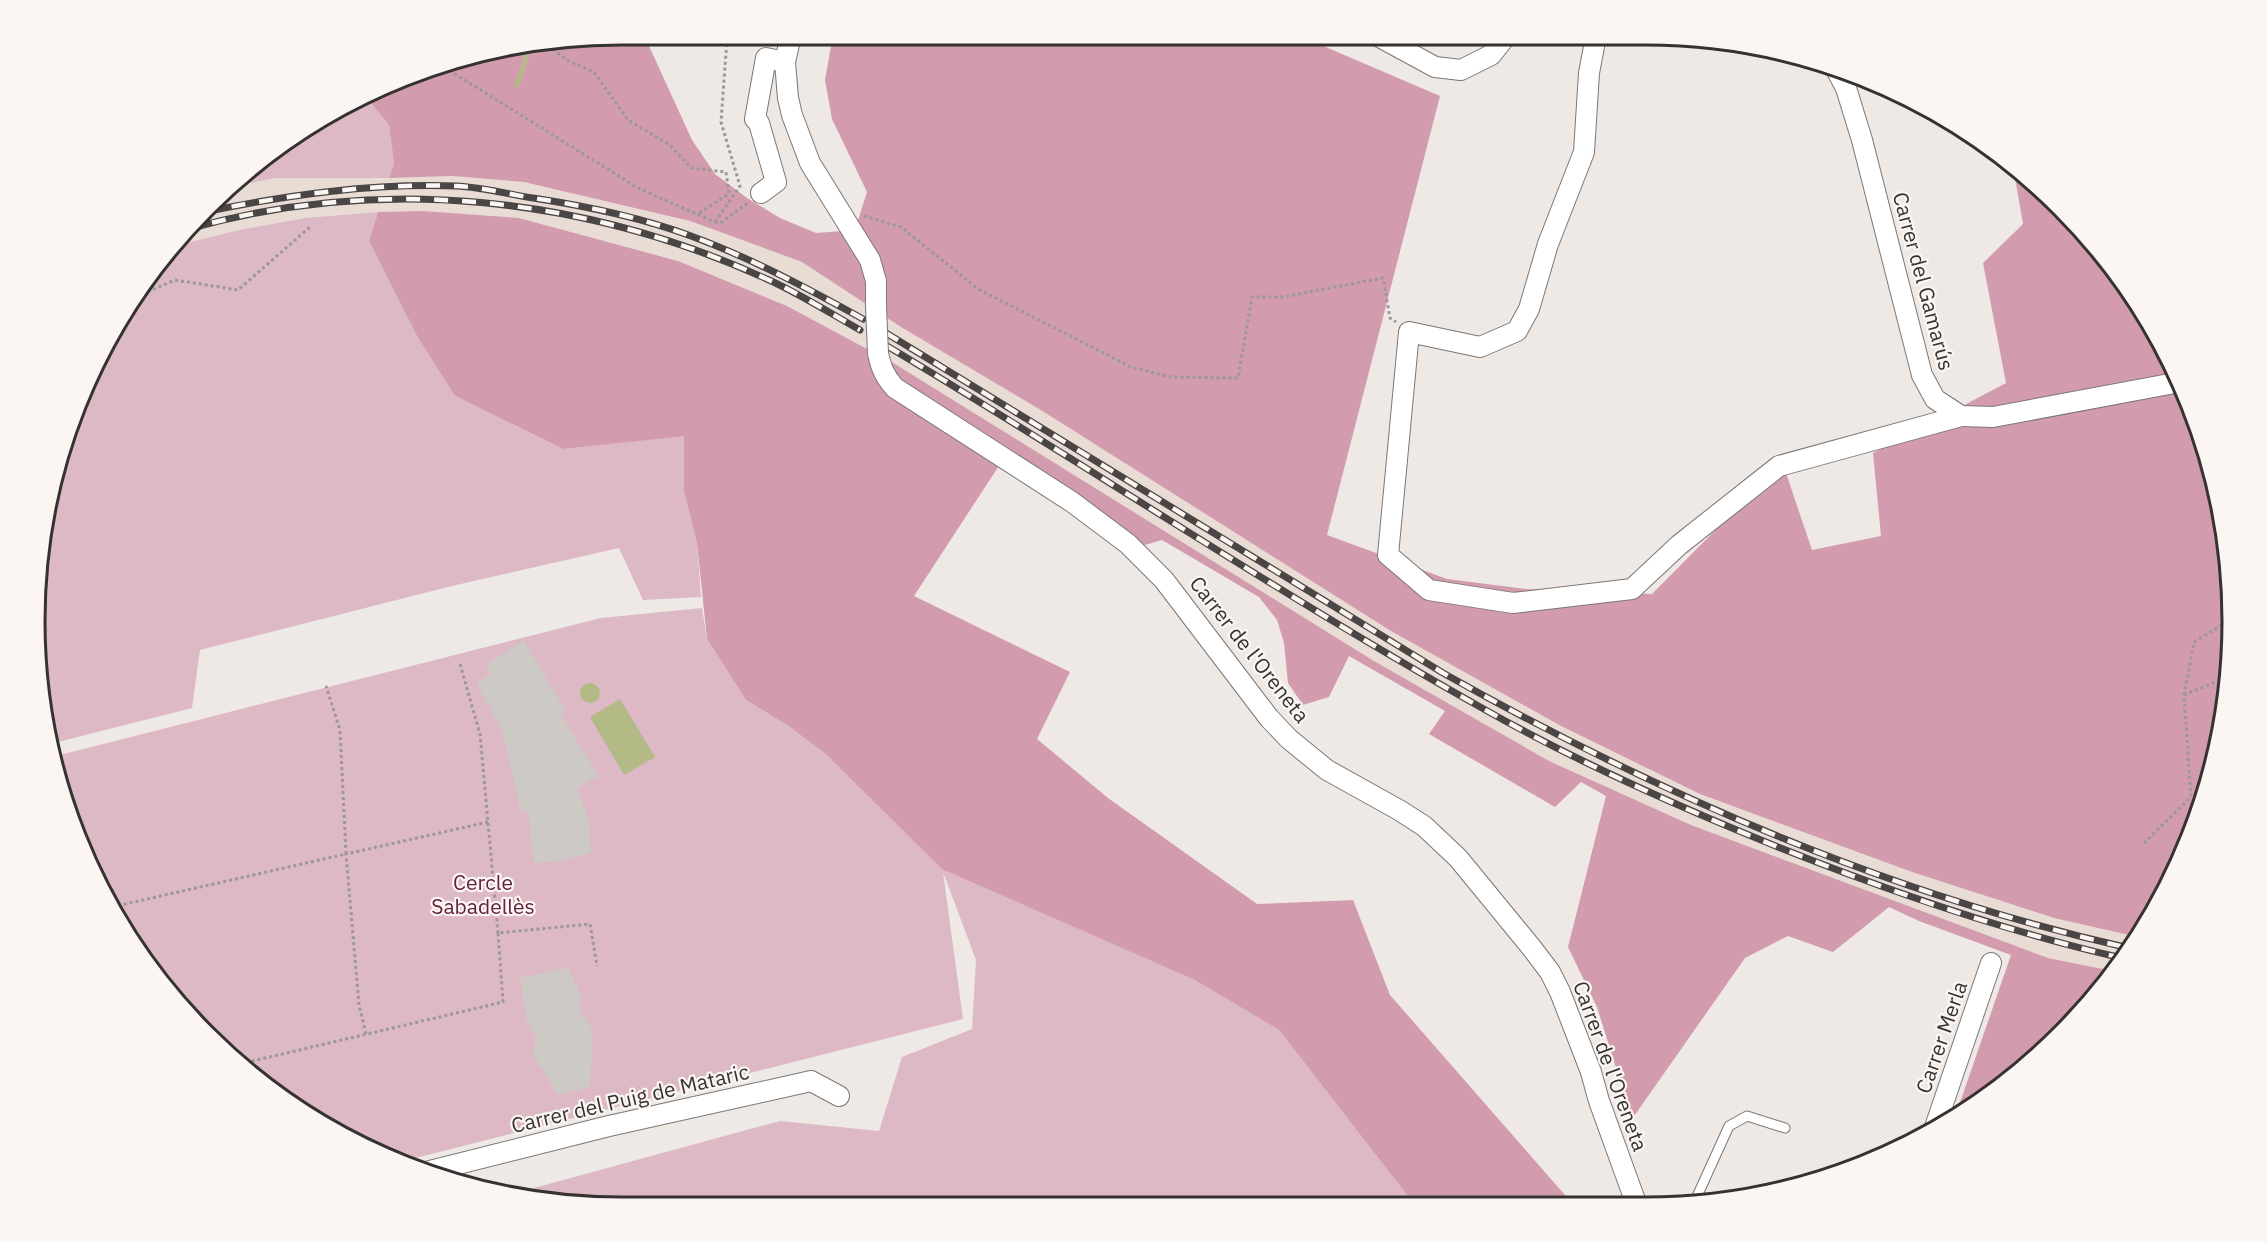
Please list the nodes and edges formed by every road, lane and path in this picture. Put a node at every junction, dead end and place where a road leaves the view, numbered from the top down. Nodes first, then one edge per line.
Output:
1 (727, 45) edge
2 (789, 45) edge
3 (1394, 45) edge
4 (1499, 45) edge
5 (1594, 45) edge
6 (553, 49) edge
7 (785, 62) junction
8 (451, 71) edge
9 (1842, 80) edge
10 (761, 193) joint
11 (840, 210) junction
12 (697, 214) junction
13 (715, 222) junction
14 (310, 227) dead end
15 (149, 291) edge
16 (1409, 332) junction
17 (2171, 384) edge
18 (1961, 416) junction
19 (2222, 625) edge
20 (460, 664) dead end
21 (2219, 681) edge
22 (326, 687) dead end
23 (2184, 695) junction
24 (488, 822) junction
25 (2144, 843) dead end
26 (346, 854) junction
27 (120, 905) edge
28 (498, 933) junction
29 (1991, 963) dead end
30 (597, 966) dead end
31 (366, 1034) junction
32 (250, 1062) edge
33 (839, 1096) dead end
34 (1938, 1117) edge
35 (1785, 1128) dead end
36 (442, 1168) edge
37 (1698, 1195) edge
38 (1634, 1197) edge

1 - 13 path
2 - 7 street
3 - 4 street
5 - 16 street
6 - 12 path
7 - 10 street
7 - 11 street
8 - 12 path
9 - 18 street, Carrer del Gamarús
10 - 13 path
11 - 16 path
11 - 38 street, Carrer de l'Oreneta, bridge
12 - 13 path
14 - 15 path
16 - 18 street
17 - 18 street
19 - 23 path
20 - 24 path
21 - 23 path
22 - 26 path
23 - 25 path
24 - 26 path
24 - 28 path
26 - 27 path
26 - 31 path
28 - 30 path
28 - 31 path
29 - 34 street, Carrer Merla
31 - 32 path
33 - 36 street, Carrer del Puig de Mataric
35 - 37 lane

